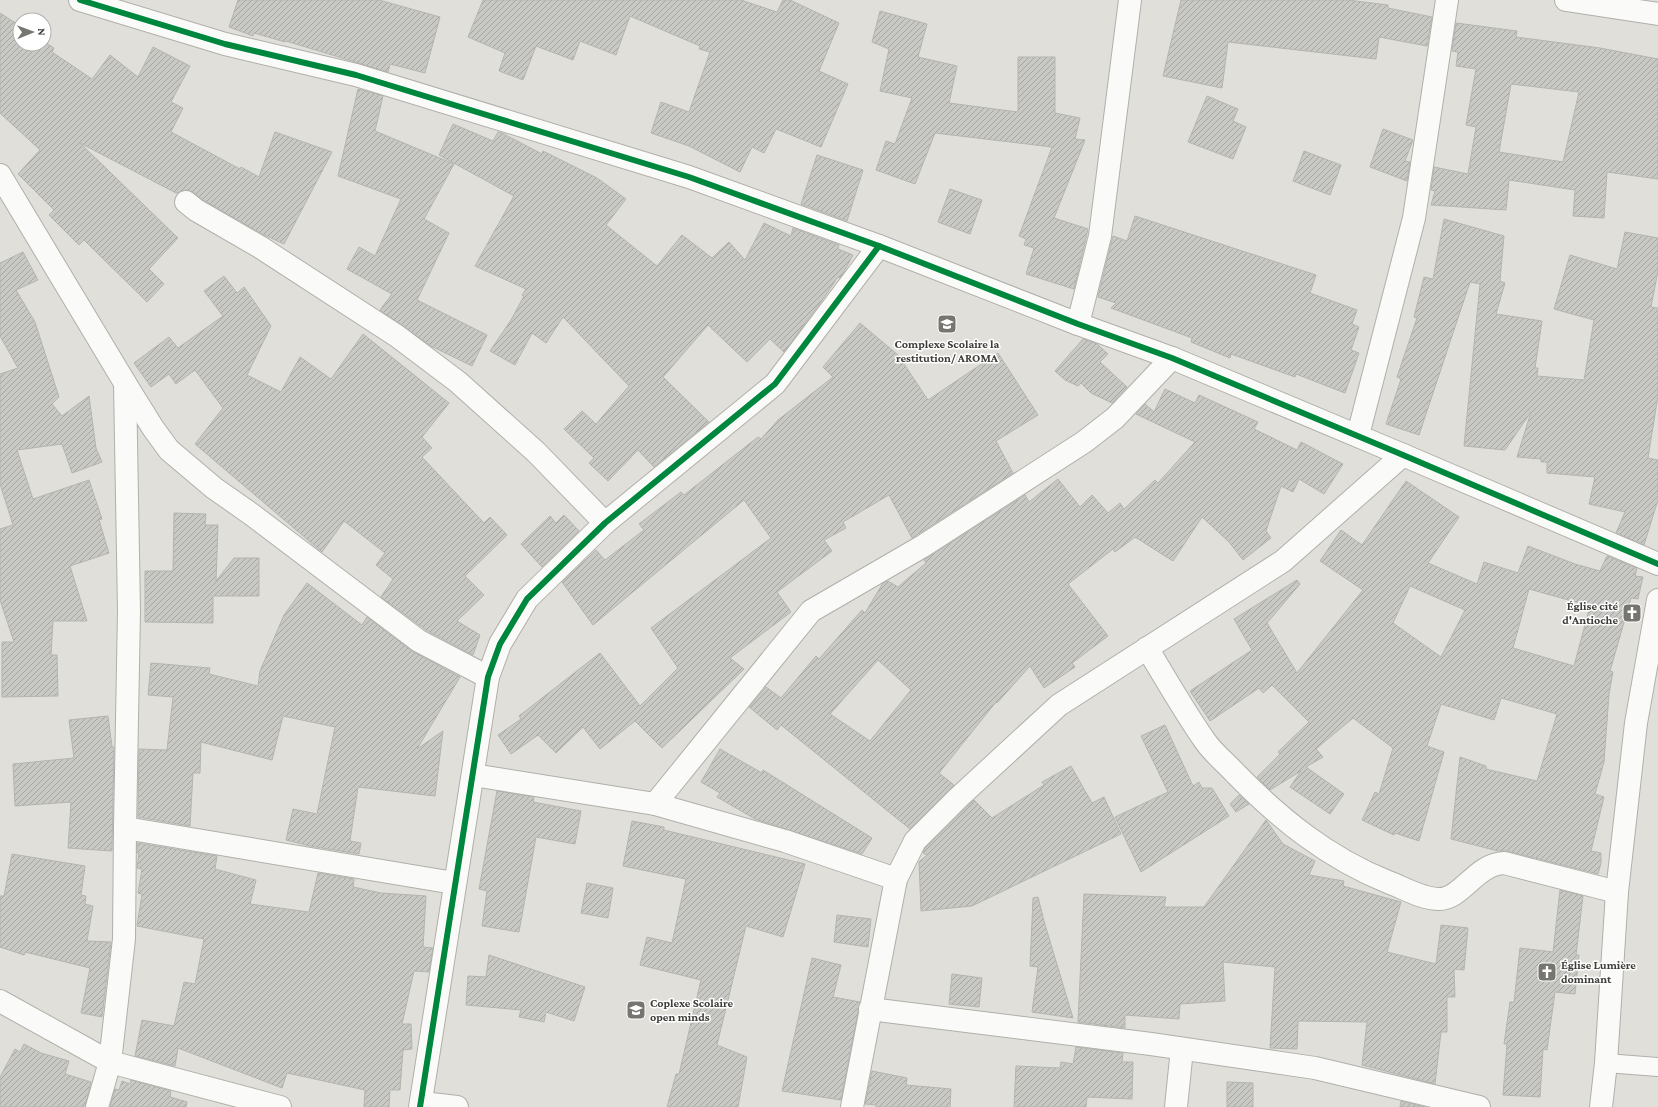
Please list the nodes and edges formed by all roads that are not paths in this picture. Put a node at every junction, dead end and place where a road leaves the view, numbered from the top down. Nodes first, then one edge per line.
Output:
1 (80, 0) edge
2 (1130, 0) edge
3 (1447, 0) edge
4 (1566, 0) edge
5 (1658, 14) edge
6 (0, 175) edge
7 (186, 202) dead end
8 (879, 246) junction
9 (1078, 324) junction
10 (1172, 358) junction
11 (125, 383) junction
12 (1358, 435) junction
13 (1403, 455) junction
14 (605, 523) junction
15 (1658, 564) edge
16 (1658, 600) edge
17 (1147, 648) junction
18 (488, 677) junction
19 (473, 774) junction
20 (655, 804) junction
21 (124, 828) junction
22 (896, 879) junction
23 (454, 883) junction
24 (1617, 892) junction
25 (0, 1002) edge
26 (870, 1008) junction
27 (1182, 1049) junction
28 (110, 1062) junction
29 (1606, 1063) junction
30 (1658, 1067) edge
31 (421, 1105) edge
32 (97, 1107) edge
33 (280, 1107) edge
34 (457, 1107) edge
35 (852, 1107) edge
36 (1176, 1107) edge
37 (1479, 1107) edge
38 (1601, 1107) edge

1 - 8 street
2 - 9 street
3 - 12 street
4 - 5 street
6 - 11 street
7 - 14 street
8 - 9 street
8 - 14 street
9 - 10 street
10 - 12 street
10 - 20 street
11 - 18 street
11 - 21 street
12 - 13 street
13 - 15 street
13 - 17 street
14 - 18 street
16 - 24 street
17 - 22 street
17 - 24 street
18 - 19 street
19 - 20 street
19 - 23 street
20 - 22 street
21 - 23 street
21 - 28 street
22 - 26 street
23 - 31 street
24 - 29 street
25 - 28 street
26 - 27 street
26 - 35 street
27 - 36 street
27 - 37 street
28 - 32 street
28 - 33 street
29 - 30 lane
29 - 38 street
31 - 34 street

